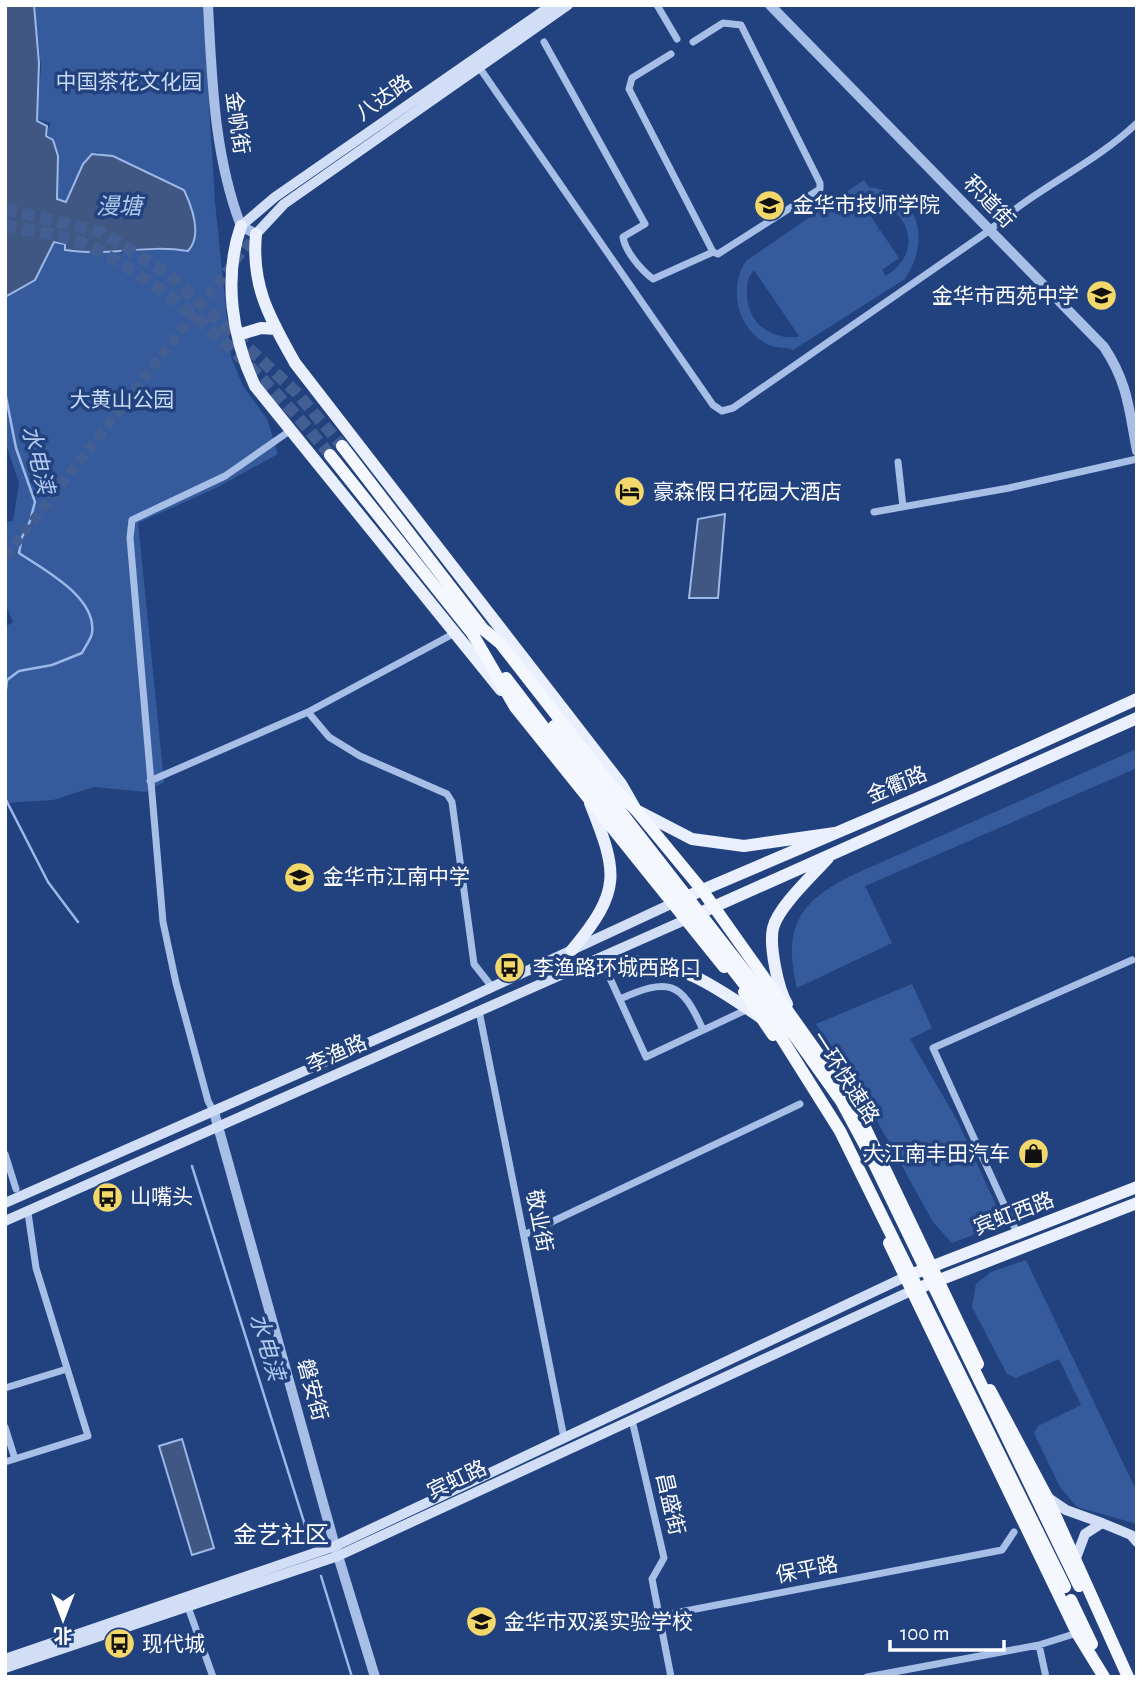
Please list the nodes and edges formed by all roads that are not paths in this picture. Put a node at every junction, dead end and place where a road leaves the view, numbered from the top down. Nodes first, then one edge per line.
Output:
1 (208, 5) edge
2 (552, 5) edge
3 (568, 5) edge
4 (657, 5) edge
5 (770, 5) edge
6 (677, 39) dead end
7 (544, 42) dead end
8 (693, 42) dead end
9 (671, 54) dead end
10 (479, 68) junction
11 (1137, 122) edge
12 (241, 226) junction
13 (990, 230) junction
14 (256, 234) junction
15 (713, 252) junction
16 (276, 329) junction
17 (238, 335) junction
18 (1134, 424) edge
19 (291, 430) junction
20 (342, 446) tunnel mouth
21 (1137, 451) edge
22 (330, 455) tunnel mouth
23 (1137, 459) edge
24 (898, 462) dead end
25 (903, 507) junction
26 (874, 512) dead end
27 (477, 631) junction
28 (453, 634) junction
29 (1137, 699) edge
30 (514, 707) junction
31 (308, 712) junction
32 (1137, 718) edge
33 (549, 727) junction
34 (150, 781) junction
35 (585, 793) junction
36 (636, 810) junction
37 (835, 833) junction
38 (830, 855) junction
39 (702, 890) junction
40 (671, 904) junction
41 (713, 907) junction
42 (685, 920) junction
43 (572, 950) junction
44 (602, 960) junction
45 (1132, 960) dead end
46 (576, 968) joint
47 (492, 987) junction
48 (620, 999) junction
49 (748, 1009) junction
50 (479, 1011) junction
51 (793, 1017) junction
52 (762, 1019) junction
53 (703, 1030) junction
54 (800, 1104) dead end
55 (215, 1112) junction
56 (219, 1128) junction
57 (5, 1154) edge
58 (1137, 1186) edge
59 (16, 1189) dead end
60 (5, 1203) edge
61 (1137, 1203) edge
62 (28, 1213) junction
63 (5, 1221) edge
64 (1017, 1233) junction
65 (523, 1235) junction
66 (932, 1266) junction
67 (905, 1277) junction
68 (938, 1279) junction
69 (911, 1290) junction
70 (67, 1369) junction
71 (5, 1388) edge
72 (632, 1420) junction
73 (5, 1427) edge
74 (564, 1438) junction
75 (15, 1459) junction
76 (5, 1462) edge
77 (1047, 1497) junction
78 (1102, 1523) junction
79 (1014, 1532) dead end
80 (1137, 1542) edge
81 (336, 1551) junction
82 (1076, 1558) junction
83 (188, 1607) junction
84 (659, 1616) junction
85 (597, 1628) dead end
86 (1077, 1633) junction
87 (1039, 1645) junction
88 (5, 1659) edge
89 (5, 1668) edge
90 (213, 1677) edge
91 (375, 1677) edge
92 (671, 1677) edge
93 (867, 1677) edge
94 (1046, 1677) edge
95 (1106, 1677) edge
96 (1127, 1677) edge

1 - 12 street, 金帆街
2 - 12 main road, 八达路
3 - 10 main road
4 - 6 street
5 - 13 street, 积道街
7 - 15 street
8 - 15 street
9 - 15 street
10 - 13 street
10 - 14 main road
11 - 13 street
12 - 14 street
12 - 17 main road
13 - 18 street, 积道街
14 - 16 main road
16 - 17 main road
16 - 36 main road
17 - 19 main road
18 - 21 street, 积道街
19 - 28 main road
19 - 34 street
20 - 27 highway
22 - 27 highway
23 - 25 street
24 - 25 street
25 - 26 street
27 - 30 highway
27 - 33 highway, 一环快速路
27 - 36 highway
28 - 30 main road
28 - 31 street
29 - 37 main road, 金衢路
30 - 35 highway
31 - 34 street
31 - 47 street
32 - 38 main road, 金衢路
33 - 95 highway, 一环快速路, bridge
33 - 96 highway, 一环快速路, bridge
34 - 55 street
35 - 40 highway
35 - 43 main road
36 - 37 main road
36 - 39 highway
37 - 39 main road, 金衢路
38 - 41 main road, 金衢路
38 - 51 main road
39 - 40 main road, 金衢路
39 - 41 highway
40 - 42 highway
40 - 43 main road, 李渔路
41 - 42 main road, 金衢路
41 - 51 highway
42 - 44 main road
42 - 52 highway
43 - 47 main road, 李渔路
44 - 46 main road
44 - 48 street
44 - 49 main road
45 - 64 street
46 - 50 main road, 李渔路
47 - 55 main road, 李渔路
48 - 53 street
48 - 53 street
49 - 52 main road
49 - 53 street
50 - 56 main road, 李渔路
50 - 65 street, 敬业街
51 - 66 highway
52 - 67 highway
54 - 65 street
55 - 56 street, 磐安街
55 - 60 main road, 李渔路
56 - 62 main road, 李渔路
56 - 81 street, 磐安街
57 - 59 street
58 - 64 main road, 宾虹西路
61 - 68 main road, 宾虹西路
62 - 63 main road, 李渔路
62 - 70 street
64 - 66 main road, 宾虹西路
65 - 74 street, 敬业街
66 - 67 main road, 宾虹西路
66 - 68 highway
67 - 69 highway
67 - 74 main road, 宾虹路
68 - 69 main road, 宾虹西路
68 - 77 highway
69 - 72 main road, 宾虹路
69 - 86 highway
70 - 71 street
70 - 75 street
72 - 81 main road, 宾虹路
72 - 84 street, 昌盛街
73 - 75 street
74 - 81 main road, 宾虹路
75 - 76 street
77 - 78 main road
77 - 82 highway
78 - 80 main road
78 - 82 main road
79 - 84 street, 保平路
81 - 83 main road, 宾虹路
81 - 88 main road, 宾虹路
81 - 91 street, 磐安街
82 - 96 highway
83 - 89 main road, 宾虹路
83 - 90 street
84 - 85 street, 保平路
84 - 92 street, 昌盛街
86 - 87 street
86 - 95 highway
87 - 93 street
87 - 94 street

